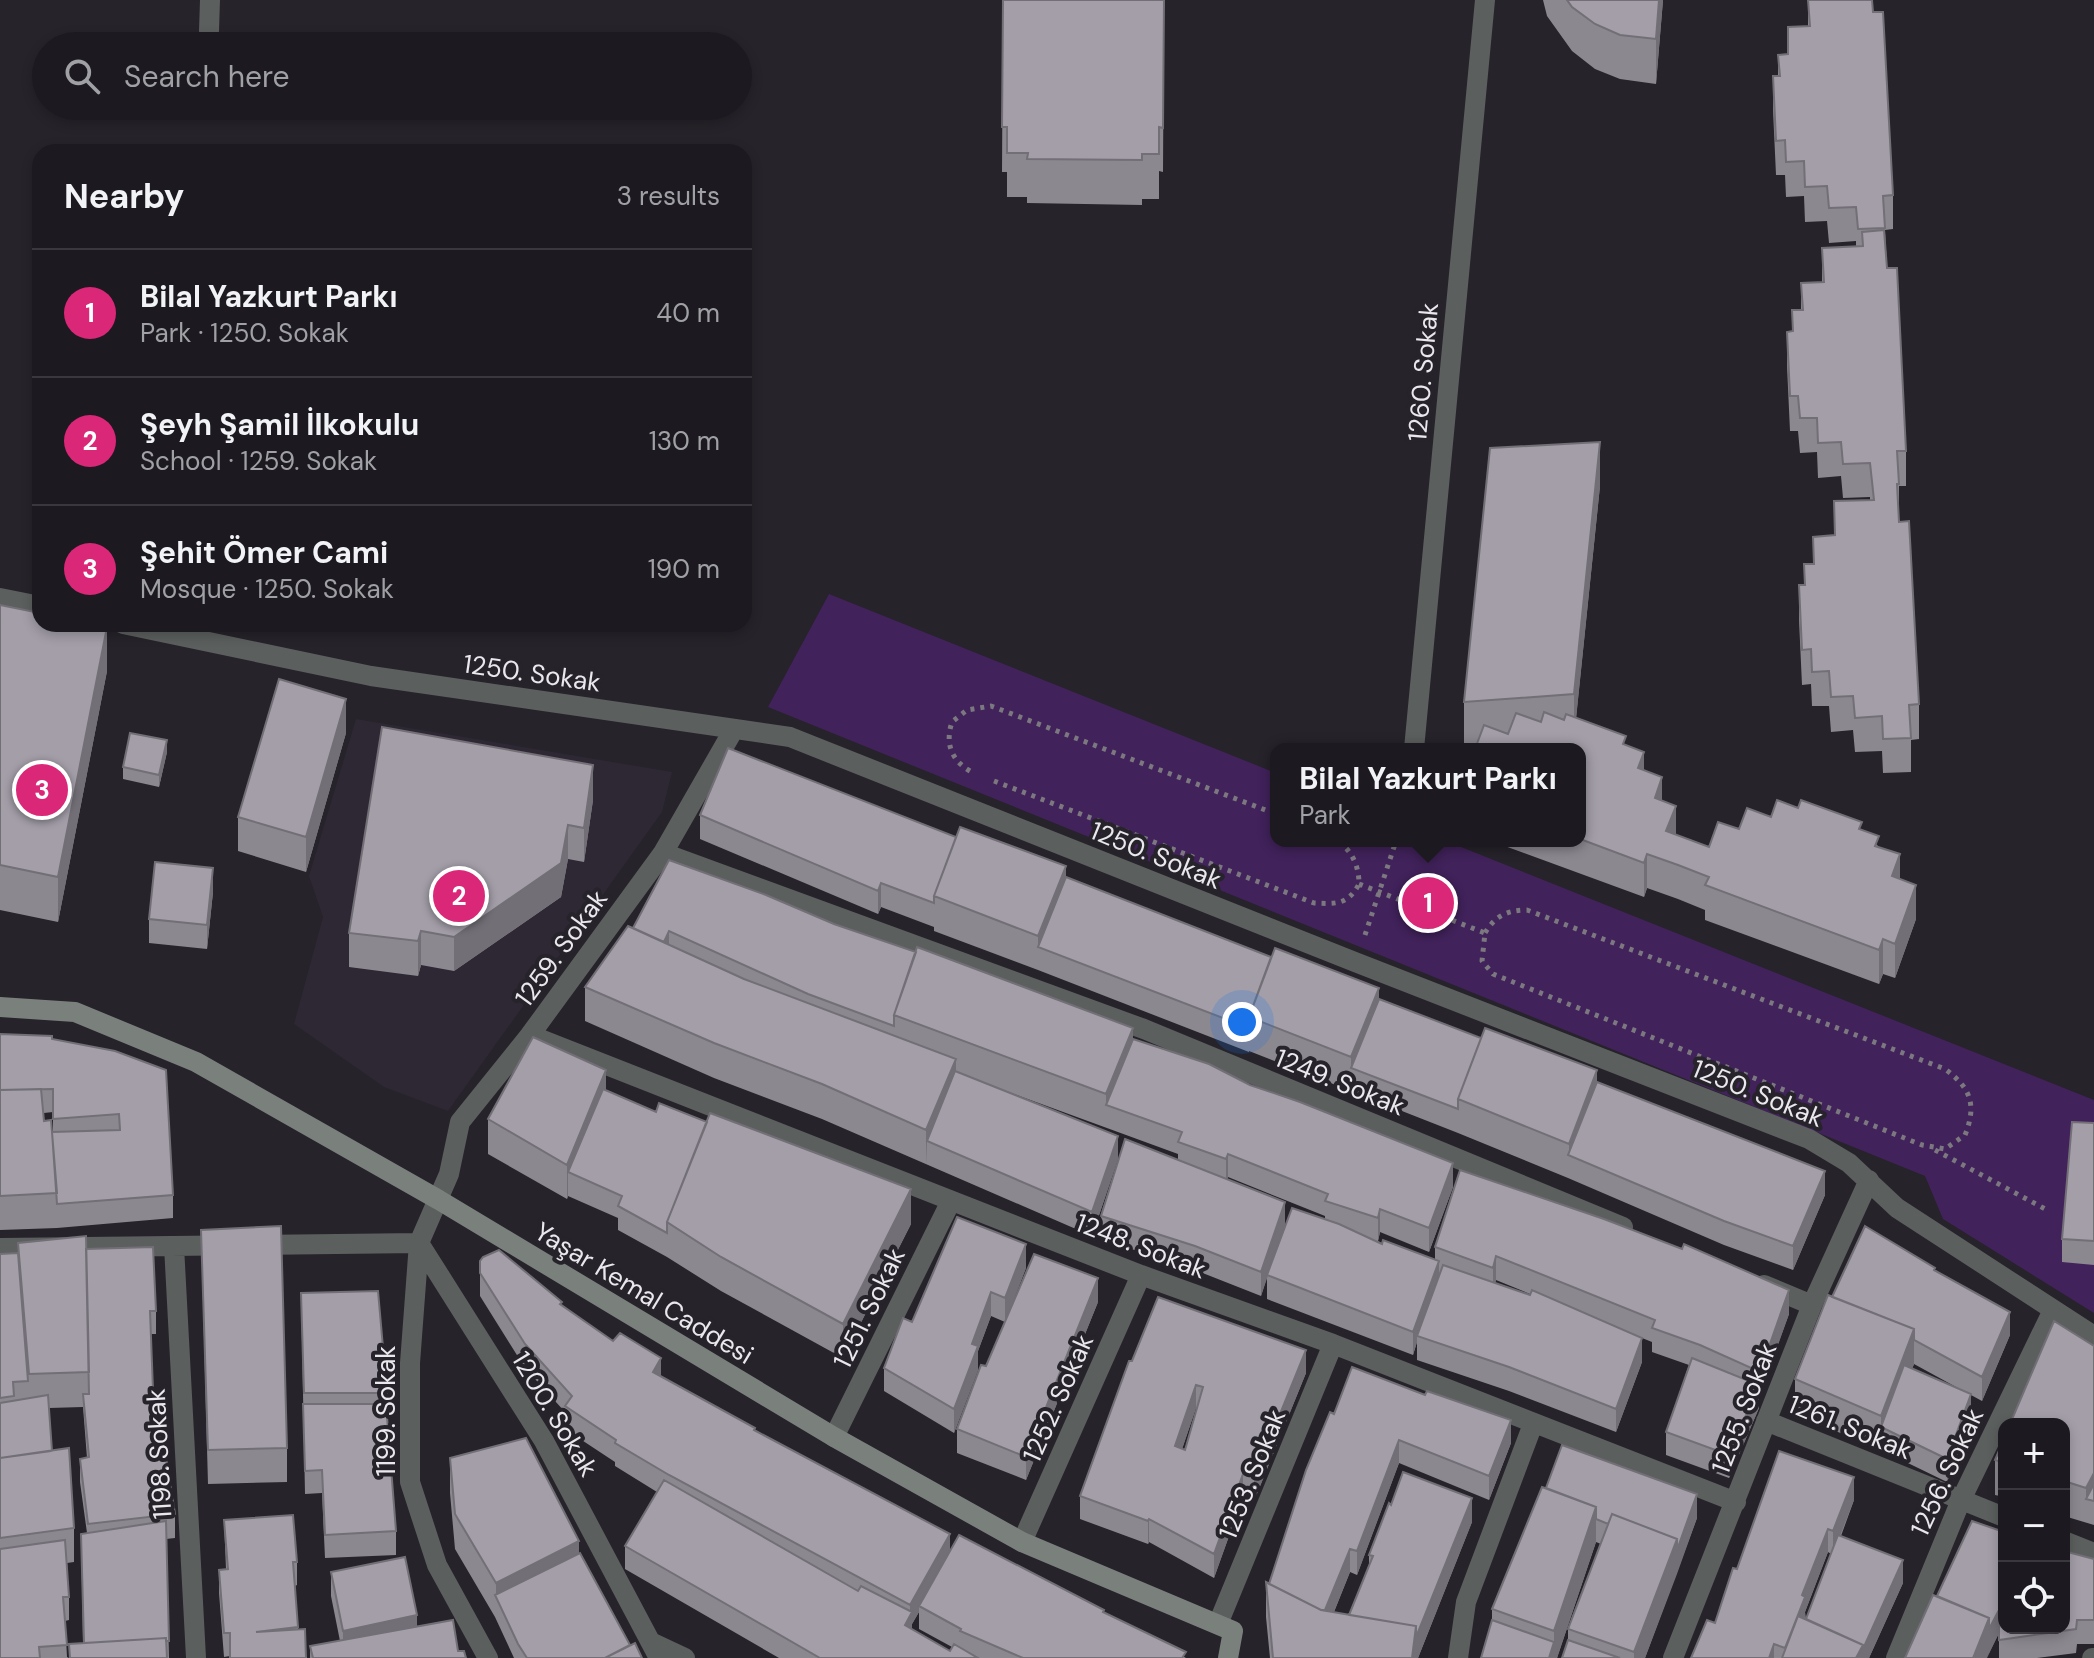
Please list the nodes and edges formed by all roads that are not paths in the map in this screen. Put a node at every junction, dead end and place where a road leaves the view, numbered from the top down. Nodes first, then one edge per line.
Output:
1 (210, 0) edge
2 (1485, 0) edge
3 (209, 31) dead end
4 (0, 598) edge
5 (32, 604) edge
6 (161, 632) edge
7 (734, 729) junction
8 (1415, 743) edge
9 (663, 853) junction
10 (0, 1007) edge
11 (530, 1035) junction
12 (1869, 1180) junction
13 (439, 1200) junction
14 (951, 1201) junction
15 (1638, 1233) edge
16 (419, 1243) junction
17 (174, 1246) junction
18 (0, 1248) edge
19 (1141, 1275) junction
20 (1739, 1275) edge
21 (1812, 1305) junction
22 (2053, 1310) junction
23 (2094, 1336) edge
24 (1333, 1344) junction
25 (1766, 1421) junction
26 (1533, 1424) junction
27 (834, 1437) junction
28 (1961, 1500) junction
29 (1736, 1502) junction
30 (1998, 1515) edge
31 (1022, 1542) junction
32 (2070, 1543) edge
33 (2094, 1553) edge
34 (1218, 1624) junction
35 (656, 1650) edge
36 (196, 1658) edge
37 (488, 1658) edge
38 (685, 1658) edge
39 (1228, 1658) edge
40 (1458, 1658) edge
41 (1673, 1658) edge
42 (1896, 1658) edge

1 - 3 street
2 - 8 street, 1260. Sokak
4 - 5 street
6 - 7 street, 1250. Sokak
7 - 9 street, 1259. Sokak
7 - 12 street, 1250. Sokak
9 - 11 street, 1259. Sokak
9 - 15 street, 1249. Sokak
10 - 13 street, Yaşar Kemal Caddesi
11 - 13 street, 1259. Sokak
11 - 14 street, 1248. Sokak
12 - 21 street, 1255. Sokak
12 - 22 street, 1250. Sokak
13 - 16 street
13 - 27 street, Yaşar Kemal Caddesi
14 - 19 street, 1248. Sokak
14 - 27 street, 1251. Sokak
16 - 17 street
16 - 35 street, 1200. Sokak
16 - 37 street, 1199. Sokak
17 - 18 street
17 - 36 street, 1198. Sokak
19 - 24 street, 1248. Sokak
19 - 31 street, 1252. Sokak
20 - 21 street
21 - 25 street, 1255. Sokak
22 - 23 street, 1250. Sokak
22 - 28 street, 1256. Sokak
24 - 26 street, 1248. Sokak
24 - 34 street, 1253. Sokak
25 - 28 street, 1261. Sokak
25 - 29 street, 1255. Sokak
26 - 29 street, 1248. Sokak
26 - 40 street
27 - 31 street, Yaşar Kemal Caddesi
28 - 30 street, 1261. Sokak
28 - 42 street, 1256. Sokak
29 - 41 street, 1255. Sokak
31 - 34 street, Yaşar Kemal Caddesi
32 - 33 street
34 - 39 street
35 - 38 street

